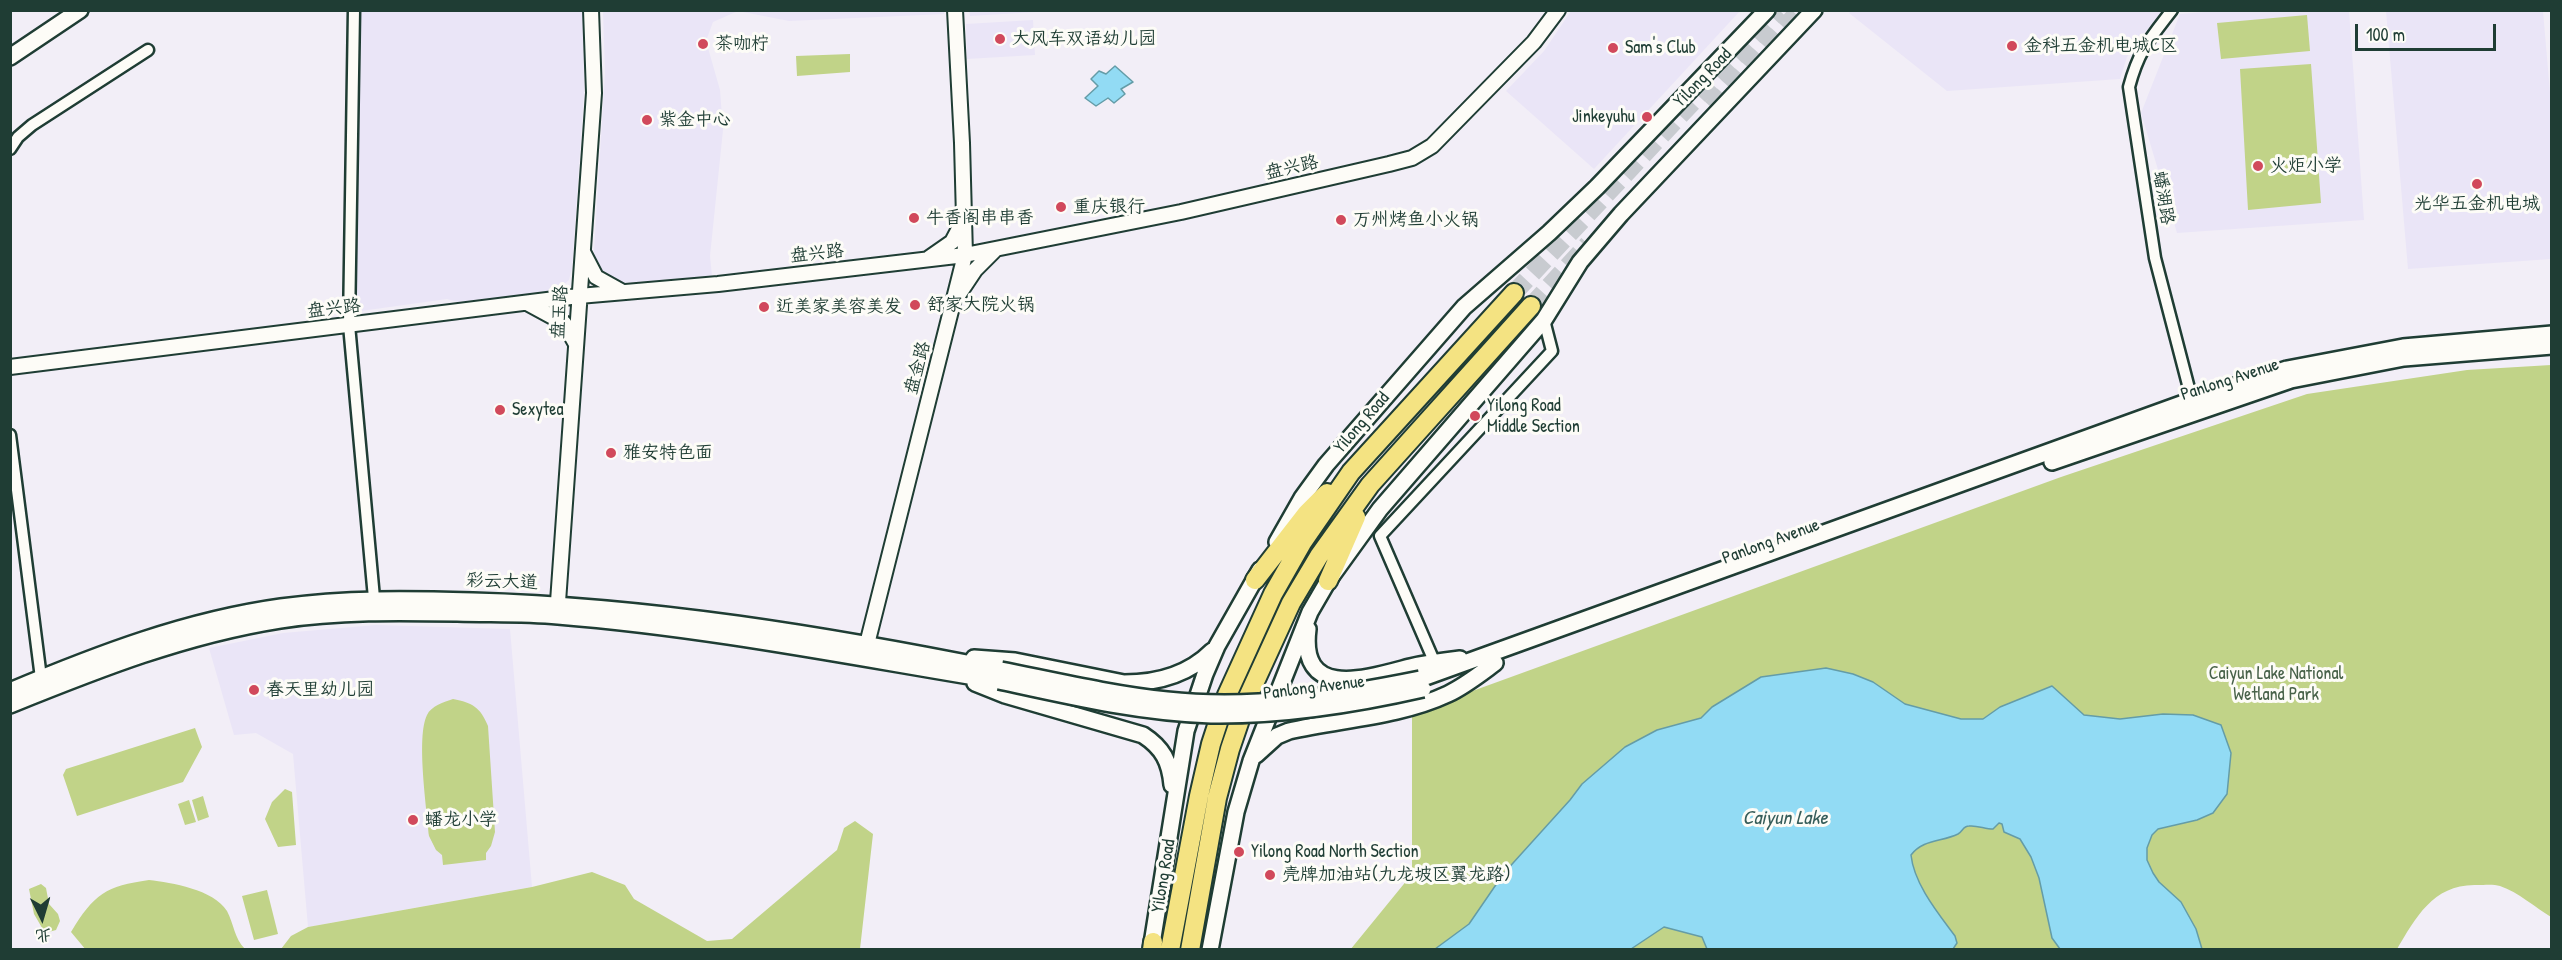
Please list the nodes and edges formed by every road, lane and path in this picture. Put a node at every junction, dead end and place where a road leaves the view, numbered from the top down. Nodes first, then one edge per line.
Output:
1 (80, 10) edge
2 (354, 10) edge
3 (591, 10) edge
4 (955, 10) edge
5 (1558, 10) edge
6 (1767, 10) edge
7 (1814, 10) edge
8 (2172, 10) edge
9 (148, 50) dead end
10 (10, 57) edge
11 (10, 149) edge
12 (964, 220) junction
13 (997, 248) junction
14 (583, 252) junction
15 (965, 255) junction
16 (925, 261) junction
17 (623, 292) junction
18 (1514, 293) tunnel mouth
19 (579, 296) junction
20 (529, 304) junction
21 (954, 304) junction
22 (1531, 306) tunnel mouth
23 (1544, 320) junction
24 (349, 325) junction
25 (2552, 334) edge
26 (576, 344) junction
27 (2552, 345) edge
28 (10, 368) edge
29 (2192, 400) junction
30 (10, 435) edge
31 (1351, 472) junction
32 (1370, 485) junction
33 (1255, 580) junction
34 (1328, 581) junction
35 (374, 598) junction
36 (557, 609) junction
37 (1310, 612) junction
38 (1217, 646) junction
39 (865, 650) junction
40 (938, 658) junction
41 (1491, 660) junction
42 (1434, 662) junction
43 (947, 672) junction
44 (1000, 675) junction
45 (41, 678) junction
46 (10, 691) edge
47 (10, 705) edge
48 (1251, 761) junction
49 (1175, 808) junction
50 (1152, 947) edge
51 (1170, 950) edge
52 (1190, 950) edge
53 (1210, 950) edge

1 - 10 main road
2 - 24 street
3 - 14 street, 盘玉路
4 - 12 street, 盘金路
5 - 13 street, 盘兴路
6 - 33 main road, Yilong Road
7 - 23 main road, Yilong Road
8 - 29 street, 蟠湖路
9 - 11 street
12 - 15 street, 盘金路
12 - 16 street
13 - 15 street, 盘兴路
13 - 21 street
14 - 17 street
14 - 19 street, 盘玉路
15 - 16 street, 盘兴路
15 - 21 street, 盘金路
16 - 17 street, 盘兴路
17 - 19 street, 盘兴路
18 - 31 highway, Yilong Road
19 - 20 street, 盘兴路
19 - 26 street, 盘玉路
20 - 24 street, 盘兴路
20 - 26 street
21 - 39 street, 盘金路
22 - 32 highway
23 - 34 main road, Yilong Road
23 - 42 street
24 - 28 street, 盘兴路
24 - 35 street
25 - 29 main road, Panlong Avenue
26 - 36 street, 盘玉路
27 - 41 main road, Panlong Avenue
29 - 41 main road, Panlong Avenue
30 - 45 street
31 - 33 highway
31 - 51 highway, Yilong Road
32 - 34 highway
32 - 52 highway
33 - 38 main road, Yilong Road
34 - 37 main road, Yilong Road
35 - 36 main road, 彩云大道
35 - 45 main road, 彩云大道
36 - 39 main road, 彩云大道
36 - 47 main road, 彩云大道
37 - 42 main road
37 - 48 main road, Yilong Road
38 - 40 main road
38 - 49 main road, Yilong Road
39 - 40 main road, 彩云大道
39 - 43 main road, 彩云大道
40 - 44 main road, 彩云大道
41 - 42 main road
41 - 44 main road, Panlong Avenue, bridge
41 - 48 main road
43 - 44 main road, 彩云大道
43 - 49 main road
45 - 46 main road, 彩云大道
48 - 53 main road, Yilong Road
49 - 50 main road, Yilong Road

